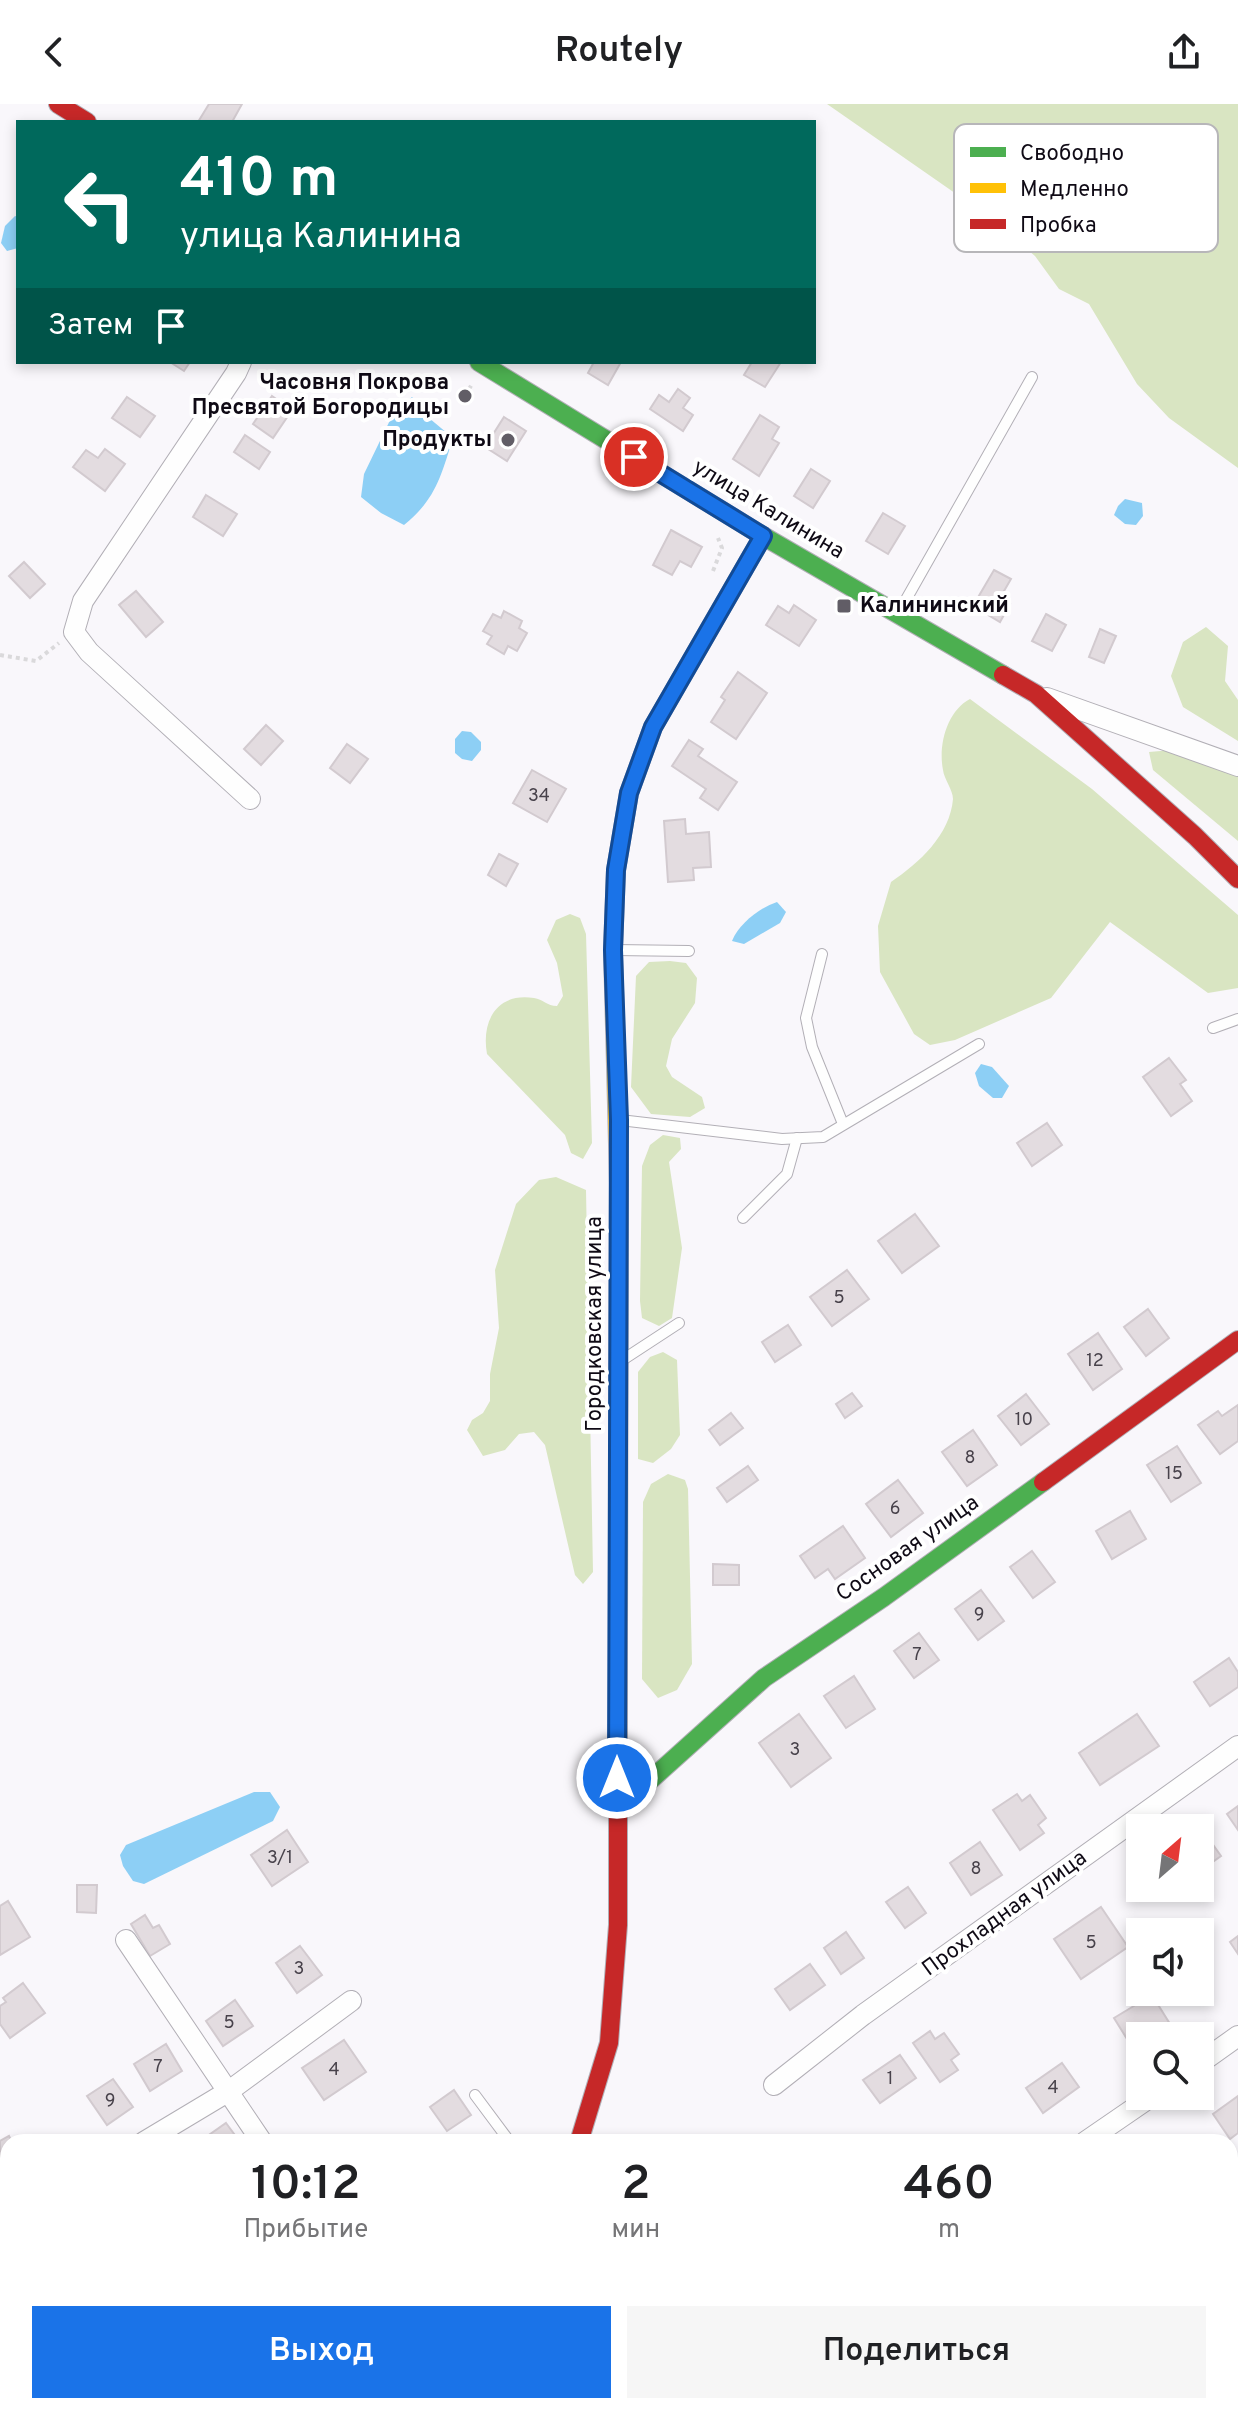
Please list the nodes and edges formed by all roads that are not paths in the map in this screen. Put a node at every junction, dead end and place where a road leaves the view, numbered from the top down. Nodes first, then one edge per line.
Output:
1 (58, 104) edge
2 (84, 120) edge
3 (240, 364) edge
4 (476, 371) edge
5 (1032, 377) dead end
6 (763, 536) junction
7 (898, 615) junction
8 (1036, 694) junction
9 (1117, 734) junction
10 (1238, 766) edge
11 (1124, 772) junction
12 (250, 799) dead end
13 (1238, 879) edge
14 (613, 950) junction
15 (689, 951) dead end
16 (822, 954) dead end
17 (1238, 1019) edge
18 (1213, 1028) dead end
19 (979, 1044) dead end
20 (619, 1120) junction
21 (843, 1124) junction
22 (797, 1138) junction
23 (743, 1218) dead end
24 (679, 1323) dead end
25 (1238, 1340) edge
26 (619, 1363) junction
27 (1238, 1746) edge
28 (617, 1810) junction
29 (126, 1940) dead end
30 (351, 2001) dead end
31 (1238, 2036) edge
32 (1214, 2053) edge
33 (774, 2085) dead end
34 (229, 2091) junction
35 (475, 2095) dead end
36 (1132, 2110) edge
37 (157, 2134) edge
38 (257, 2134) edge
39 (504, 2134) edge
40 (584, 2134) edge
41 (1097, 2134) edge

1 - 2 main road
3 - 12 street
4 - 6 main road, улица Калинина
5 - 7 lane
6 - 7 main road, улица Калинина
6 - 14 main road, Городковская улица
7 - 8 main road, улица Калинина
8 - 9 street
8 - 11 main road, улица Калинина
9 - 10 street
9 - 11 lane
11 - 13 main road, улица Калинина
14 - 15 lane
14 - 20 main road, Городковская улица
16 - 21 lane
17 - 18 lane
19 - 21 lane
20 - 22 lane
20 - 26 main road, Городковская улица
21 - 22 lane
22 - 23 lane
24 - 26 lane
25 - 28 main road, Сосновая улица
26 - 28 main road, Городковская улица
27 - 33 street, Прохладная улица
28 - 40 main road, Городковская улица
29 - 34 street
30 - 34 street
31 - 32 street
34 - 37 street
34 - 38 street
35 - 39 lane
36 - 41 street

